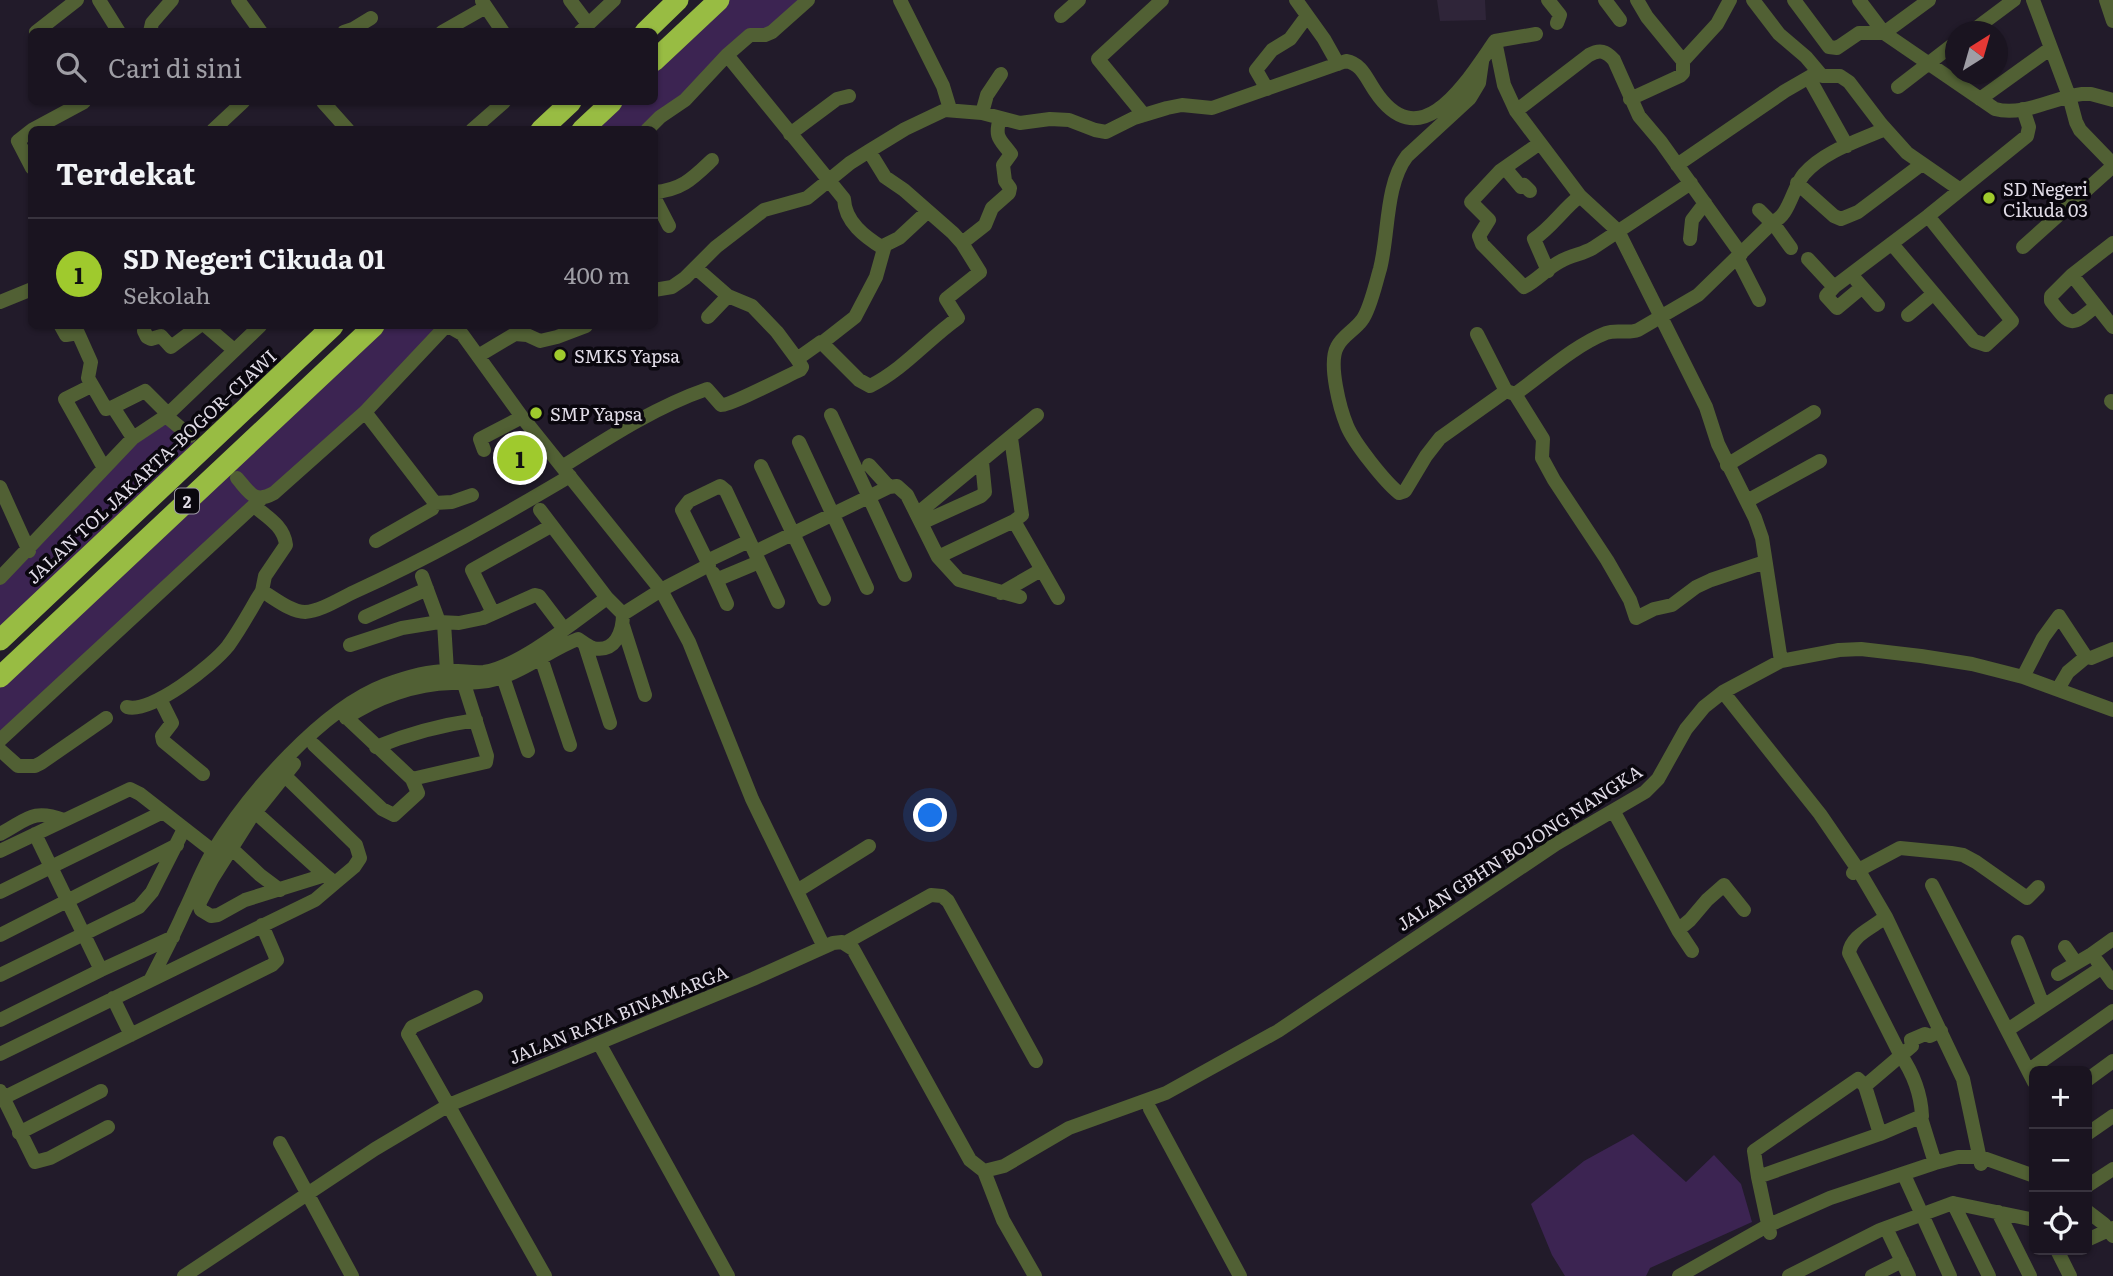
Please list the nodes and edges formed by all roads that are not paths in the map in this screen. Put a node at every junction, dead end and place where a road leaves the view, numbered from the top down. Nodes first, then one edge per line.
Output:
1 (77, 0) edge
2 (99, 0) edge
3 (172, 0) edge
4 (239, 0) edge
5 (570, 0) edge
6 (614, 0) edge
7 (678, 0) edge
8 (719, 0) edge
9 (808, 0) edge
10 (901, 0) edge
11 (1079, 0) edge
12 (1162, 0) edge
13 (1296, 0) edge
14 (1548, 0) edge
15 (1605, 0) edge
16 (1637, 0) edge
17 (1730, 0) edge
18 (1754, 0) edge
19 (1794, 0) edge
20 (1859, 0) edge
21 (1929, 0) edge
22 (2014, 0) edge
23 (2033, 0) edge
24 (2106, 0) edge
25 (484, 4) edge
26 (1061, 16) dead end
27 (1307, 16) junction
28 (371, 18) dead end
29 (1620, 20) dead end
30 (1986, 21) edge
31 (2113, 22) edge
32 (1557, 23) dead end
33 (41, 28) edge
34 (116, 28) edge
35 (151, 28) edge
36 (258, 28) edge
37 (355, 28) edge
38 (448, 28) edge
39 (500, 28) edge
40 (584, 28) edge
41 (649, 28) edge
42 (1884, 33) junction
43 (1536, 34) dead end
44 (1496, 41) junction
45 (2051, 48) junction
46 (1945, 50) edge
47 (727, 55) junction
48 (658, 57) edge
49 (1482, 60) junction
50 (1683, 61) junction
51 (1927, 63) junction
52 (1338, 64) junction
53 (1001, 74) dead end
54 (1813, 75) junction
55 (1898, 87) dead end
56 (1267, 89) junction
57 (849, 96) dead end
58 (2068, 96) junction
59 (1630, 99) junction
60 (1980, 99) junction
61 (2113, 100) edge
62 (78, 105) edge
63 (240, 105) edge
64 (326, 105) edge
65 (501, 105) edge
66 (567, 105) edge
67 (609, 105) edge
68 (950, 109) junction
69 (2023, 109) junction
70 (1516, 111) junction
71 (982, 113) junction
72 (1144, 116) junction
73 (1000, 118) junction
74 (39, 126) edge
75 (217, 126) edge
76 (344, 126) edge
77 (477, 126) edge
78 (545, 126) edge
79 (586, 126) edge
80 (651, 126) edge
81 (1885, 129) junction
82 (28, 133) edge
83 (790, 134) junction
84 (1540, 143) junction
85 (1847, 146) junction
86 (869, 151) junction
87 (28, 160) edge
88 (712, 160) dead end
89 (1922, 164) junction
90 (1677, 165) junction
91 (2113, 165) edge
92 (1505, 168) junction
93 (828, 181) junction
94 (1691, 183) junction
95 (1797, 183) junction
96 (1959, 189) junction
97 (1530, 191) dead end
98 (658, 193) edge
99 (1580, 196) junction
100 (658, 203) edge
101 (1705, 203) junction
102 (1759, 210) dead end
103 (927, 212) junction
104 (1928, 216) junction
105 (1772, 223) junction
106 (669, 226) dead end
107 (1618, 231) junction
108 (1690, 239) dead end
109 (962, 243) junction
110 (1892, 244) junction
111 (2113, 244) edge
112 (2023, 247) dead end
113 (883, 248) junction
114 (1791, 248) dead end
115 (1739, 256) junction
116 (1808, 259) dead end
117 (696, 268) junction
118 (1548, 271) junction
119 (1851, 274) junction
120 (2072, 275) junction
121 (1834, 288) junction
122 (1861, 288) junction
123 (658, 289) edge
124 (28, 291) edge
125 (1933, 294) junction
126 (728, 296) junction
127 (1759, 300) dead end
128 (0, 302) edge
129 (1878, 305) dead end
130 (2096, 306) junction
131 (1908, 315) dead end
132 (708, 317) dead end
133 (1663, 317) junction
134 (2113, 327) edge
135 (63, 329) edge
136 (195, 329) edge
137 (209, 329) edge
138 (257, 329) edge
139 (330, 329) edge
140 (371, 329) edge
141 (444, 329) edge
142 (453, 329) edge
143 (578, 329) edge
144 (144, 331) dead end
145 (1477, 334) dead end
146 (823, 342) junction
147 (233, 350) junction
148 (478, 356) junction
149 (797, 359) junction
150 (92, 386) junction
151 (1511, 393) junction
152 (113, 407) junction
153 (365, 412) junction
154 (1814, 412) dead end
155 (167, 415) junction
156 (831, 415) dead end
157 (1037, 415) dead end
158 (522, 417) junction
159 (190, 436) dead end
160 (134, 438) junction
161 (1011, 438) junction
162 (799, 442) dead end
163 (484, 450) dead end
164 (1819, 460) dead end
165 (982, 462) junction
166 (1727, 464) junction
167 (869, 465) dead end
168 (761, 466) dead end
169 (104, 468) junction
170 (566, 471) junction
171 (237, 478) dead end
172 (0, 487) edge
173 (889, 487) junction
174 (472, 495) dead end
175 (869, 499) junction
176 (1747, 501) junction
177 (258, 502) junction
178 (435, 503) junction
179 (540, 510) dead end
180 (833, 515) junction
181 (919, 519) junction
182 (1014, 521) junction
183 (551, 526) junction
184 (794, 534) junction
185 (376, 541) dead end
186 (29, 551) junction
187 (754, 551) junction
188 (938, 557) junction
189 (1765, 562) junction
190 (708, 563) junction
191 (1041, 570) junction
192 (905, 575) dead end
193 (0, 578) edge
194 (716, 580) junction
195 (867, 588) dead end
196 (661, 590) junction
197 (262, 591) junction
198 (1001, 593) junction
199 (1020, 597) dead end
200 (607, 598) junction
201 (1058, 598) dead end
202 (824, 599) dead end
203 (355, 600) dead end
204 (778, 602) dead end
205 (727, 604) dead end
206 (493, 613) junction
207 (365, 617) junction
208 (623, 620) junction
209 (442, 622) junction
210 (564, 629) junction
211 (373, 636) junction
212 (0, 640) edge
213 (350, 645) dead end
214 (585, 645) junction
215 (2113, 649) edge
216 (541, 657) junction
217 (2086, 657) junction
218 (1781, 661) junction
219 (447, 671) junction
220 (0, 677) edge
221 (503, 677) junction
222 (2023, 677) junction
223 (464, 684) junction
224 (2058, 689) junction
225 (645, 695) dead end
226 (1720, 695) junction
227 (160, 699) junction
228 (127, 707) dead end
229 (2113, 710) edge
230 (106, 718) dead end
231 (347, 718) junction
232 (476, 720) junction
233 (610, 723) dead end
234 (0, 740) edge
235 (314, 745) junction
236 (570, 745) dead end
237 (376, 747) junction
238 (0, 750) edge
239 (528, 751) dead end
240 (203, 774) dead end
241 (284, 775) junction
242 (412, 779) junction
243 (256, 811) junction
244 (1614, 811) junction
245 (163, 812) junction
246 (64, 820) junction
247 (184, 829) junction
248 (0, 834) edge
249 (35, 834) junction
250 (177, 845) junction
251 (869, 846) dead end
252 (231, 848) junction
253 (0, 850) edge
254 (213, 851) junction
255 (50, 867) junction
256 (1855, 872) junction
257 (260, 875) junction
258 (207, 877) junction
259 (330, 879) junction
260 (1932, 885) dead end
261 (2038, 887) dead end
262 (280, 890) junction
263 (797, 891) junction
264 (0, 892) edge
265 (245, 900) junction
266 (67, 901) junction
267 (1744, 910) dead end
268 (1880, 921) junction
269 (262, 925) junction
270 (1678, 930) junction
271 (0, 935) edge
272 (84, 935) junction
273 (173, 937) junction
274 (2113, 939) edge
275 (2018, 942) dead end
276 (845, 943) junction
277 (824, 947) junction
278 (2065, 947) dead end
279 (1692, 951) dead end
280 (2092, 954) junction
281 (2076, 963) junction
282 (2101, 968) junction
283 (101, 970) junction
284 (2058, 974) dead end
285 (0, 975) edge
286 (151, 979) junction
287 (2113, 983) edge
288 (476, 997) dead end
289 (113, 998) junction
290 (2043, 1005) junction
291 (2113, 1011) edge
292 (0, 1020) edge
293 (2009, 1029) junction
294 (1936, 1033) junction
295 (131, 1035) junction
296 (598, 1042) junction
297 (1906, 1050) junction
298 (0, 1054) edge
299 (1036, 1061) dead end
300 (2113, 1061) edge
301 (2044, 1066) edge
302 (2029, 1072) edge
303 (2092, 1076) edge
304 (1865, 1086) junction
305 (101, 1091) dead end
306 (1, 1094) edge
307 (449, 1105) junction
308 (1150, 1109) dead end
309 (2113, 1116) edge
310 (1920, 1118) junction
311 (108, 1128) dead end
312 (2092, 1131) edge
313 (19, 1133) junction
314 (1880, 1134) junction
315 (280, 1143) dead end
316 (1977, 1160) junction
317 (1936, 1163) junction
318 (2113, 1169) edge
319 (984, 1171) junction
320 (2029, 1175) edge
321 (1758, 1177) junction
322 (1905, 1178) junction
323 (2029, 1181) edge
324 (2092, 1184) edge
325 (307, 1194) junction
326 (1953, 1203) junction
327 (1998, 1212) junction
328 (2092, 1212) edge
329 (1920, 1214) junction
330 (2029, 1219) edge
331 (1886, 1228) junction
332 (1769, 1230) junction
333 (2112, 1231) edge
334 (2092, 1238) edge
335 (2060, 1255) edge
336 (1902, 1261) junction
337 (184, 1276) edge
338 (352, 1276) edge
339 (545, 1276) edge
340 (728, 1276) edge
341 (1035, 1276) edge
342 (1240, 1276) edge
343 (1679, 1276) edge
344 (1694, 1276) edge
345 (1789, 1276) edge
346 (1872, 1276) edge
347 (1909, 1276) edge
348 (1950, 1276) edge
349 (1989, 1276) edge
350 (2030, 1276) edge
351 (2070, 1276) edge

1 - 33 street
2 - 34 street
3 - 35 street
4 - 36 street
5 - 40 street
6 - 40 street
7 - 41 highway
8 - 48 highway
9 - 47 street
10 - 68 street
11 - 26 street
12 - 72 street
13 - 27 street
14 - 32 street
15 - 29 street
16 - 50 street
17 - 50 street
18 - 54 street
19 - 42 street
20 - 42 street
21 - 42 street
22 - 30 street
23 - 45 street
24 - 31 street
25 - 38 street
25 - 39 street
27 - 52 street
27 - 56 street
28 - 37 street
42 - 51 street
43 - 44 street
44 - 49 street
44 - 70 street
45 - 58 street
45 - 60 street
46 - 51 street
47 - 80 street
47 - 83 street
49 - 52 street
49 - 151 street
50 - 59 street
51 - 55 street
51 - 60 street
52 - 56 street
53 - 71 street
54 - 81 street
54 - 85 street
54 - 90 street
56 - 72 street
57 - 83 street
58 - 61 street
58 - 69 street
58 - 91 street
59 - 70 street
59 - 90 street
60 - 69 street
62 - 74 street
63 - 75 street
64 - 76 street
65 - 77 street
66 - 78 highway
67 - 79 highway
68 - 71 street
68 - 86 street
69 - 96 street
70 - 84 street
71 - 73 street
72 - 73 street
73 - 109 street
81 - 85 street
81 - 89 street
82 - 87 street
83 - 93 street
84 - 92 street
84 - 99 street
85 - 95 street
86 - 93 street
86 - 103 street
88 - 98 street
89 - 95 street
89 - 96 street
90 - 94 street
91 - 112 street
92 - 97 street
92 - 118 street
93 - 113 street
93 - 117 street
94 - 101 street
94 - 107 street
95 - 105 street
96 - 104 street
99 - 107 street
99 - 118 street
100 - 106 street
101 - 108 street
101 - 115 street
102 - 105 street
103 - 109 street
103 - 113 street
104 - 110 street
104 - 125 street
105 - 114 street
105 - 115 street
107 - 118 street
107 - 133 street
109 - 146 street
110 - 119 street
110 - 125 street
111 - 120 street
113 - 146 street
115 - 127 street
115 - 133 street
116 - 121 street
117 - 123 street
117 - 126 street
119 - 121 street
119 - 122 street
120 - 130 street
120 - 130 street
121 - 122 street
122 - 129 street
124 - 128 street
125 - 131 street
126 - 132 street
126 - 149 street
130 - 134 street
133 - 151 street
133 - 166 street
135 - 150 street
136 - 144 street
137 - 147 street
138 - 147 street
139 - 212 highway, JALAN TOL JAKARTA–BOGOR–CIAWI / 2
140 - 220 highway, 2
141 - 153 street
142 - 148 street
143 - 148 street
145 - 151 street
146 - 149 street
147 - 155 street
148 - 158 street
149 - 170 street
150 - 152 street
150 - 169 street
151 - 189 street
152 - 155 street
152 - 160 street
153 - 177 street
153 - 178 street
154 - 166 street
155 - 159 street
155 - 160 street
156 - 175 street
157 - 161 street
158 - 163 street
158 - 170 street
160 - 169 street
161 - 165 street
161 - 182 street
162 - 180 street
164 - 176 street
165 - 181 street
165 - 181 street
166 - 176 street
167 - 173 street
168 - 184 street
169 - 186 street
170 - 196 street
170 - 197 street
171 - 177 street
172 - 186 street
173 - 175 street
173 - 181 street
174 - 178 street
175 - 180 street
175 - 192 street
176 - 189 street
177 - 197 street
177 - 234 street
178 - 185 street
179 - 183 street
180 - 184 street
180 - 195 street
181 - 188 street
182 - 188 street
182 - 191 street
183 - 200 street
183 - 206 street
184 - 187 street
184 - 202 street
186 - 193 street
187 - 190 street
187 - 190 street
187 - 194 street
187 - 204 street
188 - 198 street
189 - 218 street
190 - 194 street
190 - 196 street
191 - 198 street
191 - 201 street
194 - 205 street
196 - 208 street
196 - 263 street
197 - 227 street
198 - 199 street
200 - 208 street
200 - 210 street
203 - 207 street
206 - 209 street
206 - 210 street
207 - 209 street
207 - 211 street
208 - 214 street
208 - 225 street
209 - 211 street
209 - 219 street
210 - 219 street
211 - 213 street
214 - 216 street
214 - 233 street
215 - 217 street
216 - 221 street
216 - 236 street
217 - 222 street
217 - 224 street
218 - 222 street, JALAN GBHN BOJONG NANGKA
218 - 226 street, JALAN GBHN BOJONG NANGKA
219 - 254 street
221 - 223 street
221 - 239 street
222 - 224 street, JALAN GBHN BOJONG NANGKA
223 - 231 street
223 - 232 street
224 - 229 street, JALAN GBHN BOJONG NANGKA
226 - 244 street, JALAN GBHN BOJONG NANGKA
226 - 256 street
227 - 228 street
227 - 240 street
230 - 238 street
231 - 235 street
231 - 237 street
232 - 237 street
232 - 242 street
235 - 241 street
235 - 242 street
237 - 242 street
241 - 243 street
241 - 259 street
243 - 252 street
243 - 259 street
244 - 270 street
244 - 319 street, JALAN GBHN BOJONG NANGKA
245 - 246 street
245 - 247 street
245 - 255 street
246 - 248 street
246 - 249 street
247 - 250 street
247 - 254 street
249 - 253 street
249 - 255 street
250 - 266 street
250 - 272 street
251 - 263 street
252 - 257 street
252 - 258 street
254 - 258 street
255 - 264 street
255 - 266 street
256 - 261 street
256 - 268 street
256 - 294 street
257 - 262 street
257 - 265 street
258 - 265 street
258 - 273 street
259 - 262 street
259 - 269 street
260 - 293 street
262 - 265 street
263 - 277 street
266 - 271 street
266 - 272 street
267 - 270 street
268 - 294 street
268 - 297 street
269 - 286 street
269 - 295 street
270 - 279 street
272 - 283 street
272 - 285 street
273 - 283 street
273 - 286 street
274 - 280 street
275 - 290 street
276 - 277 street, JALAN RAYA BINAMARGA
276 - 299 street, JALAN RAYA BINAMARGA
276 - 319 street
277 - 296 street, JALAN RAYA BINAMARGA
278 - 281 street
280 - 281 street
280 - 282 street
281 - 284 street
282 - 287 street
282 - 290 street
283 - 292 street
286 - 289 street
288 - 307 street
289 - 295 street
289 - 298 street
290 - 293 street
291 - 301 street
293 - 302 street
294 - 297 street
294 - 316 street
295 - 306 street
296 - 307 street, JALAN RAYA BINAMARGA
296 - 340 street
297 - 304 street
297 - 310 street
300 - 303 street
304 - 314 street
304 - 321 street
305 - 313 street
306 - 313 street
307 - 325 street, JALAN RAYA BINAMARGA
307 - 339 street
308 - 342 street
309 - 312 street
310 - 314 street
310 - 317 street
311 - 313 street
314 - 321 street
315 - 325 street
316 - 317 street
316 - 320 street
316 - 322 street
316 - 323 street
317 - 322 street
318 - 324 street
319 - 341 street
321 - 332 street
322 - 329 street
322 - 332 street
325 - 337 street, JALAN RAYA BINAMARGA
325 - 338 street
326 - 327 street
326 - 329 street
326 - 349 street
327 - 330 street
327 - 350 street
328 - 333 street
329 - 331 street
329 - 348 street
331 - 336 street
331 - 345 street
332 - 343 street
332 - 344 street
333 - 334 street
335 - 351 street
336 - 346 street
336 - 347 street

